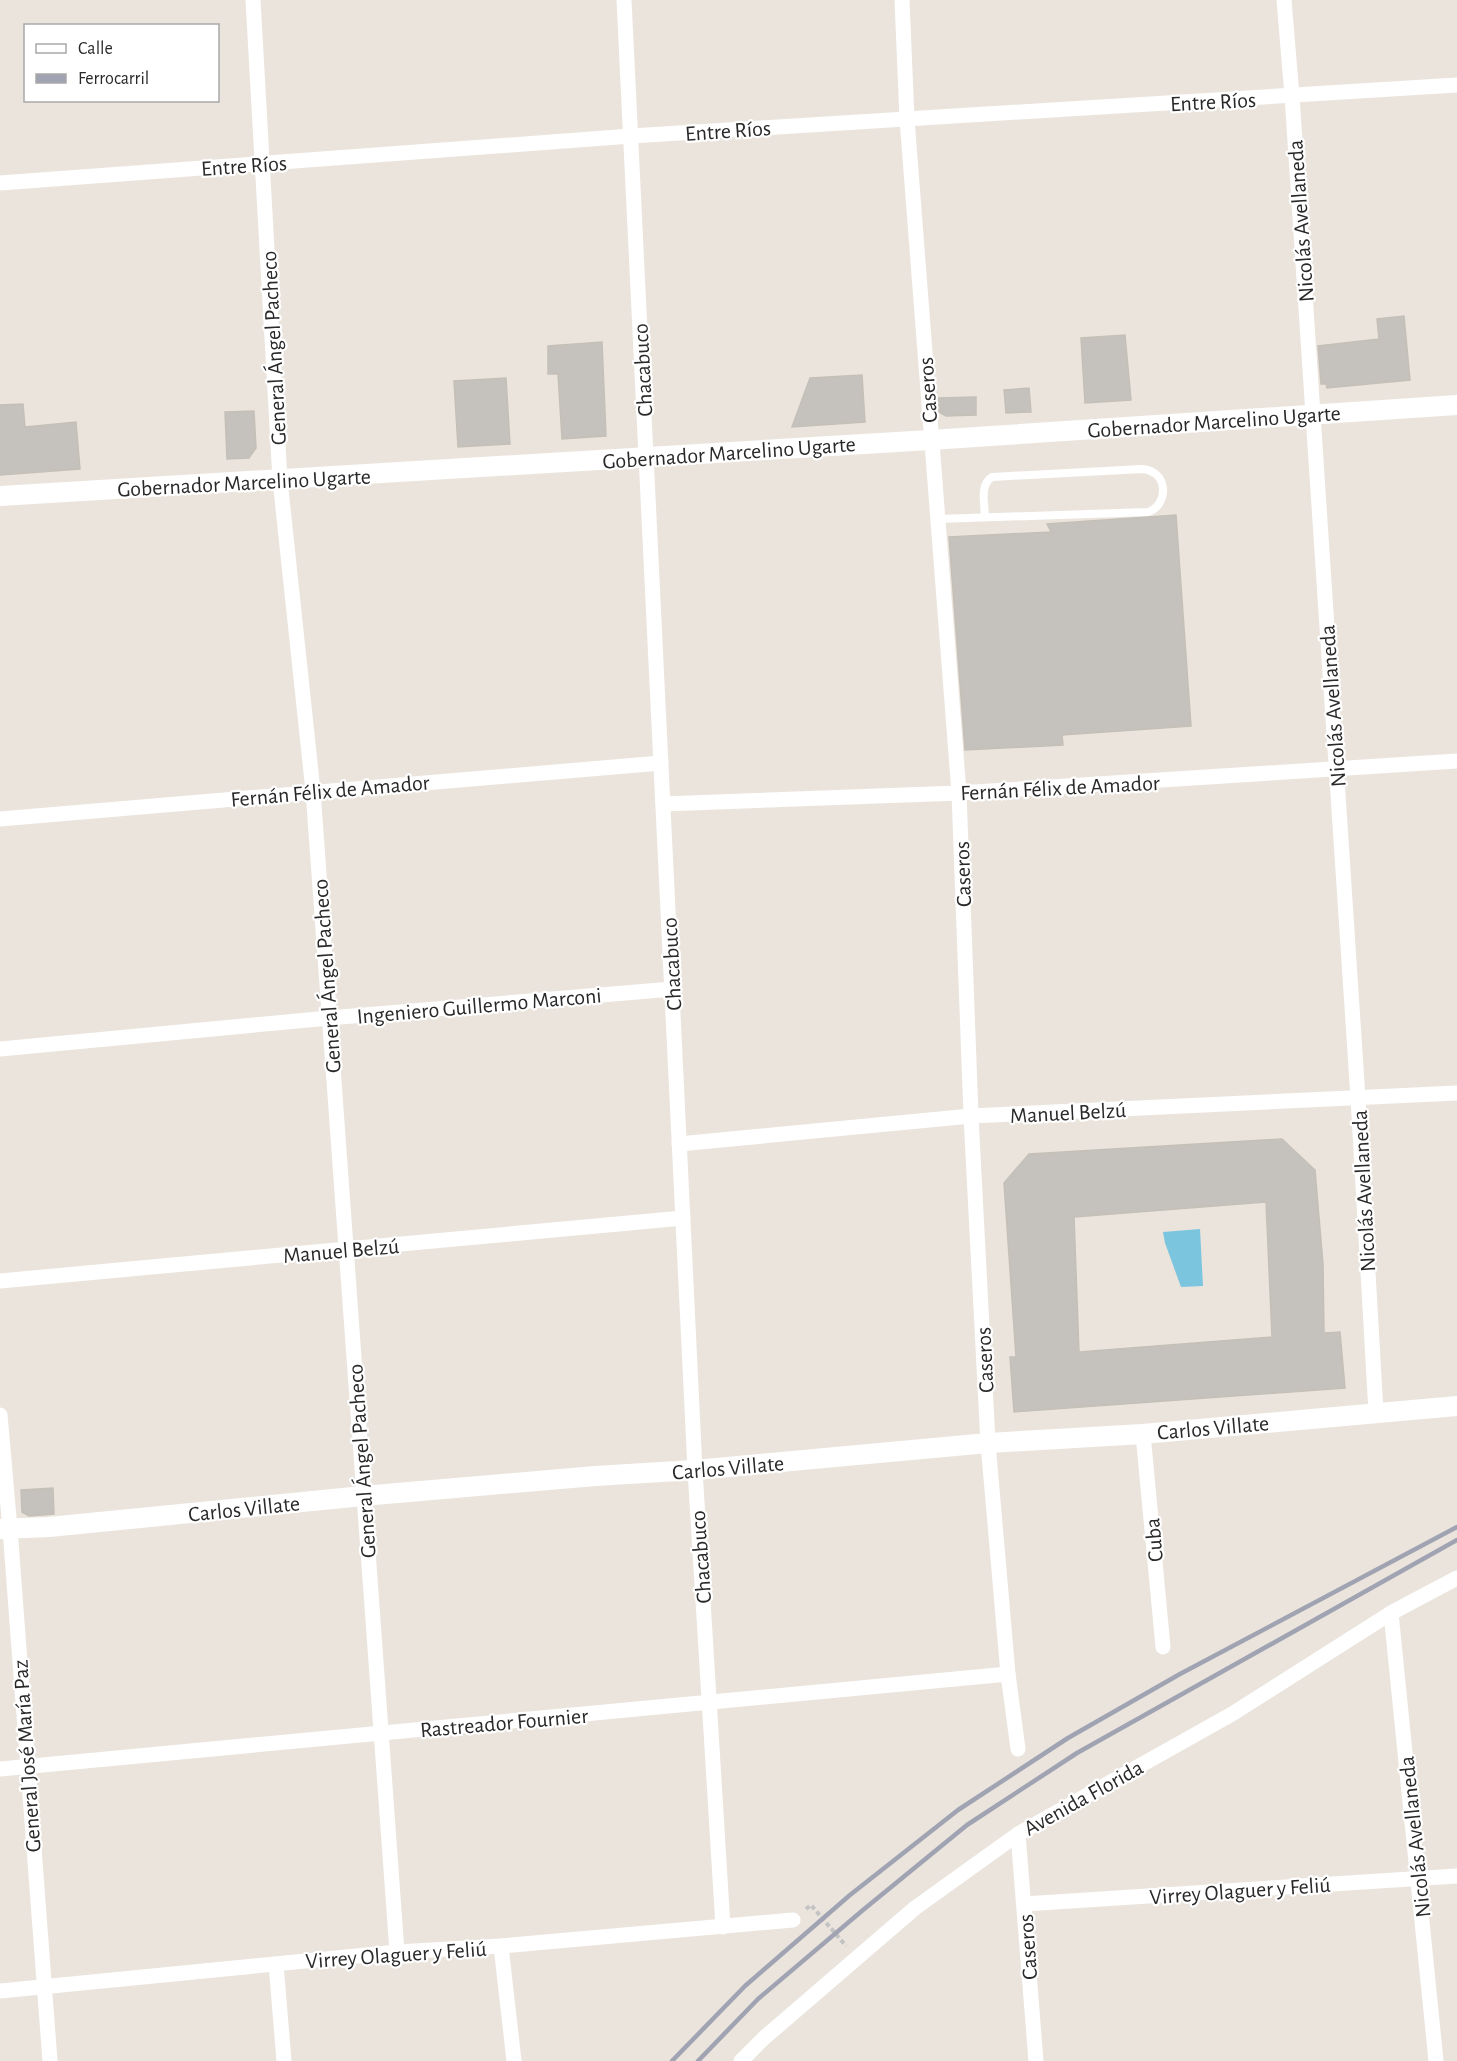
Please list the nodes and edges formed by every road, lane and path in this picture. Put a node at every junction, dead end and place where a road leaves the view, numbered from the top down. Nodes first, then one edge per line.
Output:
1 (252, 0) edge
2 (624, 0) edge
3 (902, 0) edge
4 (1284, 0) edge
5 (1457, 85) edge
6 (1292, 96) junction
7 (907, 119) junction
8 (631, 136) junction
9 (262, 164) junction
10 (0, 183) edge
11 (1457, 405) edge
12 (1312, 415) junction
13 (930, 440) junction
14 (646, 457) junction
15 (280, 480) junction
16 (0, 496) edge
17 (985, 518) junction
18 (937, 519) junction
19 (1457, 761) edge
20 (661, 763) junction
21 (1337, 770) junction
22 (313, 791) junction
23 (959, 793) junction
24 (663, 804) junction
25 (0, 819) edge
26 (672, 989) junction
27 (329, 1017) junction
28 (0, 1049) edge
29 (1457, 1093) edge
30 (1358, 1098) junction
31 (971, 1116) junction
32 (679, 1144) junction
33 (683, 1218) junction
34 (346, 1249) junction
35 (0, 1281) edge
36 (1457, 1406) edge
37 (1376, 1412) junction
38 (0, 1415) edge
39 (1143, 1434) junction
40 (988, 1443) junction
41 (695, 1470) junction
42 (363, 1496) junction
43 (5, 1529) edge
44 (1457, 1578) edge
45 (1391, 1613) junction
46 (1163, 1647) dead end
47 (1008, 1674) junction
48 (710, 1702) junction
49 (381, 1734) junction
50 (1018, 1749) dead end
51 (27, 1767) junction
52 (0, 1769) edge
53 (1018, 1834) junction
54 (1457, 1876) edge
55 (1419, 1880) junction
56 (1024, 1904) junction
57 (811, 1905) dead end
58 (793, 1920) dead end
59 (723, 1927) junction
60 (501, 1946) junction
61 (846, 1947) dead end
62 (397, 1952) junction
63 (276, 1964) junction
64 (44, 1987) junction
65 (0, 1991) edge
66 (50, 2061) edge
67 (284, 2061) edge
68 (514, 2061) edge
69 (741, 2061) edge
70 (1036, 2061) edge
71 (1436, 2061) edge

1 - 9 street, General Ángel Pacheco
2 - 8 street, Chacabuco
3 - 7 street, Caseros
4 - 6 street, Nicolás Avellaneda
5 - 6 street, Entre Ríos
6 - 7 street, Entre Ríos
6 - 12 street, Nicolás Avellaneda
7 - 8 street, Entre Ríos
7 - 13 street, Caseros
8 - 9 street, Entre Ríos
8 - 14 street, Chacabuco
9 - 10 street, Entre Ríos
9 - 15 street, General Ángel Pacheco
11 - 12 street, Gobernador Marcelino Ugarte
12 - 13 street, Gobernador Marcelino Ugarte
12 - 21 street, Nicolás Avellaneda
13 - 14 street, Gobernador Marcelino Ugarte
13 - 18 street, Caseros
14 - 15 street, Gobernador Marcelino Ugarte
14 - 20 street, Chacabuco
15 - 16 street, Gobernador Marcelino Ugarte
15 - 22 street, General Ángel Pacheco
17 - 17 lane
17 - 18 lane
18 - 23 street, Caseros
19 - 21 street, Fernán Félix de Amador
20 - 22 street, Fernán Félix de Amador
20 - 24 street, Chacabuco
21 - 23 street, Fernán Félix de Amador
21 - 30 street, Nicolás Avellaneda
22 - 25 street, Fernán Félix de Amador
22 - 27 street, General Ángel Pacheco
23 - 24 street, Fernán Félix de Amador
23 - 31 street, Caseros
24 - 26 street, Chacabuco
26 - 27 street, Ingeniero Guillermo Marconi
26 - 32 street, Chacabuco
27 - 28 street, Ingeniero Guillermo Marconi
27 - 34 street, General Ángel Pacheco
29 - 30 street, Manuel Belzú
30 - 31 street, Manuel Belzú
30 - 37 street, Nicolás Avellaneda
31 - 32 street, Manuel Belzú
31 - 40 street, Caseros
32 - 33 street, Chacabuco
33 - 34 street, Manuel Belzú
33 - 41 street, Chacabuco
34 - 35 street, Manuel Belzú
34 - 42 street, General Ángel Pacheco
36 - 37 street, Carlos Villate
37 - 39 street, Carlos Villate
38 - 43 street, General José María Paz
39 - 40 street, Carlos Villate
39 - 46 street, Cuba
40 - 41 street, Carlos Villate
40 - 47 street, Caseros
41 - 42 street, Carlos Villate
41 - 48 street, Chacabuco
42 - 43 street, Carlos Villate
42 - 49 street, General Ángel Pacheco
43 - 51 street, General José María Paz
44 - 45 street, Avenida Florida
45 - 53 street, Avenida Florida
45 - 55 street, Nicolás Avellaneda
47 - 48 street, Rastreador Fournier
47 - 50 street, Caseros
48 - 49 street, Rastreador Fournier
48 - 59 street, Chacabuco
49 - 51 street, Rastreador Fournier
49 - 62 street, General Ángel Pacheco
51 - 52 street, Rastreador Fournier
51 - 64 street, General José María Paz
53 - 56 street, Caseros
53 - 69 street, Avenida Florida
54 - 55 street, Virrey Olaguer y Feliú
55 - 56 street, Virrey Olaguer y Feliú
55 - 71 street, Nicolás Avellaneda
56 - 70 street, Caseros
57 - 61 path
58 - 59 street, Virrey Olaguer y Feliú
59 - 60 street, Virrey Olaguer y Feliú
60 - 62 street, Virrey Olaguer y Feliú
60 - 68 street
62 - 63 street, Virrey Olaguer y Feliú
63 - 64 street, Virrey Olaguer y Feliú
63 - 67 street
64 - 65 street, Virrey Olaguer y Feliú
64 - 66 street, General José María Paz

